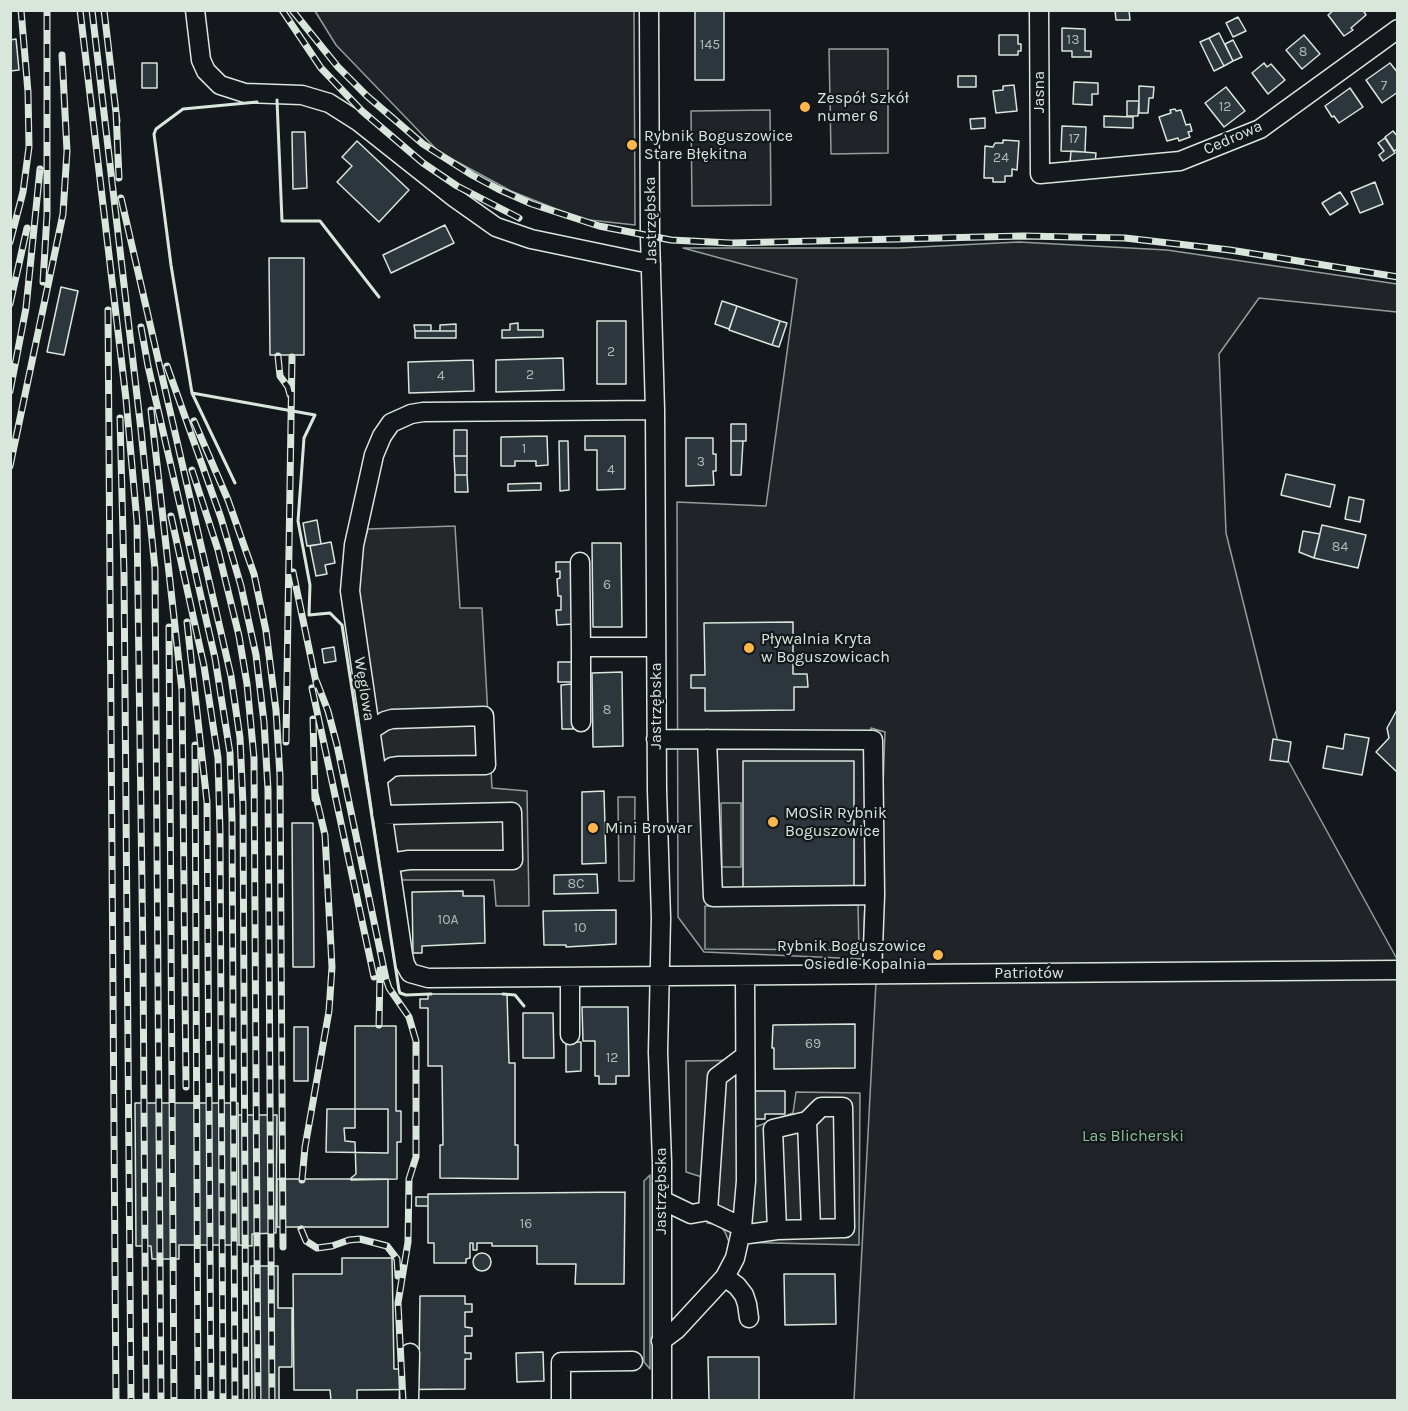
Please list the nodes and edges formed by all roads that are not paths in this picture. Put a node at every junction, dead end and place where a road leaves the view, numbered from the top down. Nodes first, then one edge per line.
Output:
1 (195, 10) edge
2 (649, 10) edge
3 (1039, 10) edge
4 (1398, 29) edge
5 (1040, 174) joint
6 (651, 264) junction
7 (655, 410) junction
8 (580, 562) dead end
9 (581, 647) junction
10 (656, 647) junction
11 (581, 722) dead end
12 (371, 730) junction
13 (656, 739) junction
14 (707, 739) junction
15 (377, 779) junction
16 (382, 815) junction
17 (389, 863) junction
18 (875, 895) junction
19 (1398, 970) edge
20 (872, 974) junction
21 (661, 976) junction
22 (745, 976) junction
23 (570, 977) junction
24 (570, 1035) dead end
25 (745, 1056) junction
26 (807, 1121) junction
27 (662, 1200) junction
28 (700, 1213) junction
29 (810, 1228) junction
30 (777, 1230) junction
31 (661, 1231) junction
32 (742, 1231) junction
33 (725, 1277) junction
34 (662, 1295) junction
35 (694, 1311) junction
36 (749, 1318) dead end
37 (662, 1341) junction
38 (410, 1353) dead end
39 (633, 1361) dead end
40 (409, 1401) edge
41 (561, 1401) edge
42 (662, 1401) edge

1 - 6 street
2 - 6 street, Jastrzębska
3 - 5 street, Jasna
4 - 5 street, Cedrowa
6 - 7 street, Jastrzębska
7 - 10 street, Jastrzębska
7 - 12 street, Węglowa
8 - 9 street
9 - 10 street
9 - 11 street
10 - 13 street, Jastrzębska
12 - 15 street, Węglowa
12 - 15 street
13 - 14 street
13 - 21 street, Jastrzębska
14 - 18 street
14 - 18 street
15 - 16 street, Węglowa
16 - 17 street, Węglowa
16 - 17 street
17 - 23 street, Węglowa
18 - 20 street
19 - 20 street, Patriotów
20 - 22 street, Patriotów
21 - 22 street, Patriotów
21 - 23 street, Węglowa
21 - 27 street, Jastrzębska
22 - 25 street
23 - 24 street
25 - 28 street
25 - 32 street
26 - 29 street
26 - 29 street
26 - 30 street
27 - 28 street
27 - 31 street, Jastrzębska
28 - 31 street
28 - 32 street
29 - 30 street
30 - 32 street
31 - 34 street, Jastrzębska
32 - 33 street
33 - 35 street
33 - 36 street
34 - 35 street
34 - 37 street, Jastrzębska
35 - 37 street
37 - 42 street, Jastrzębska
38 - 40 street
39 - 41 street

